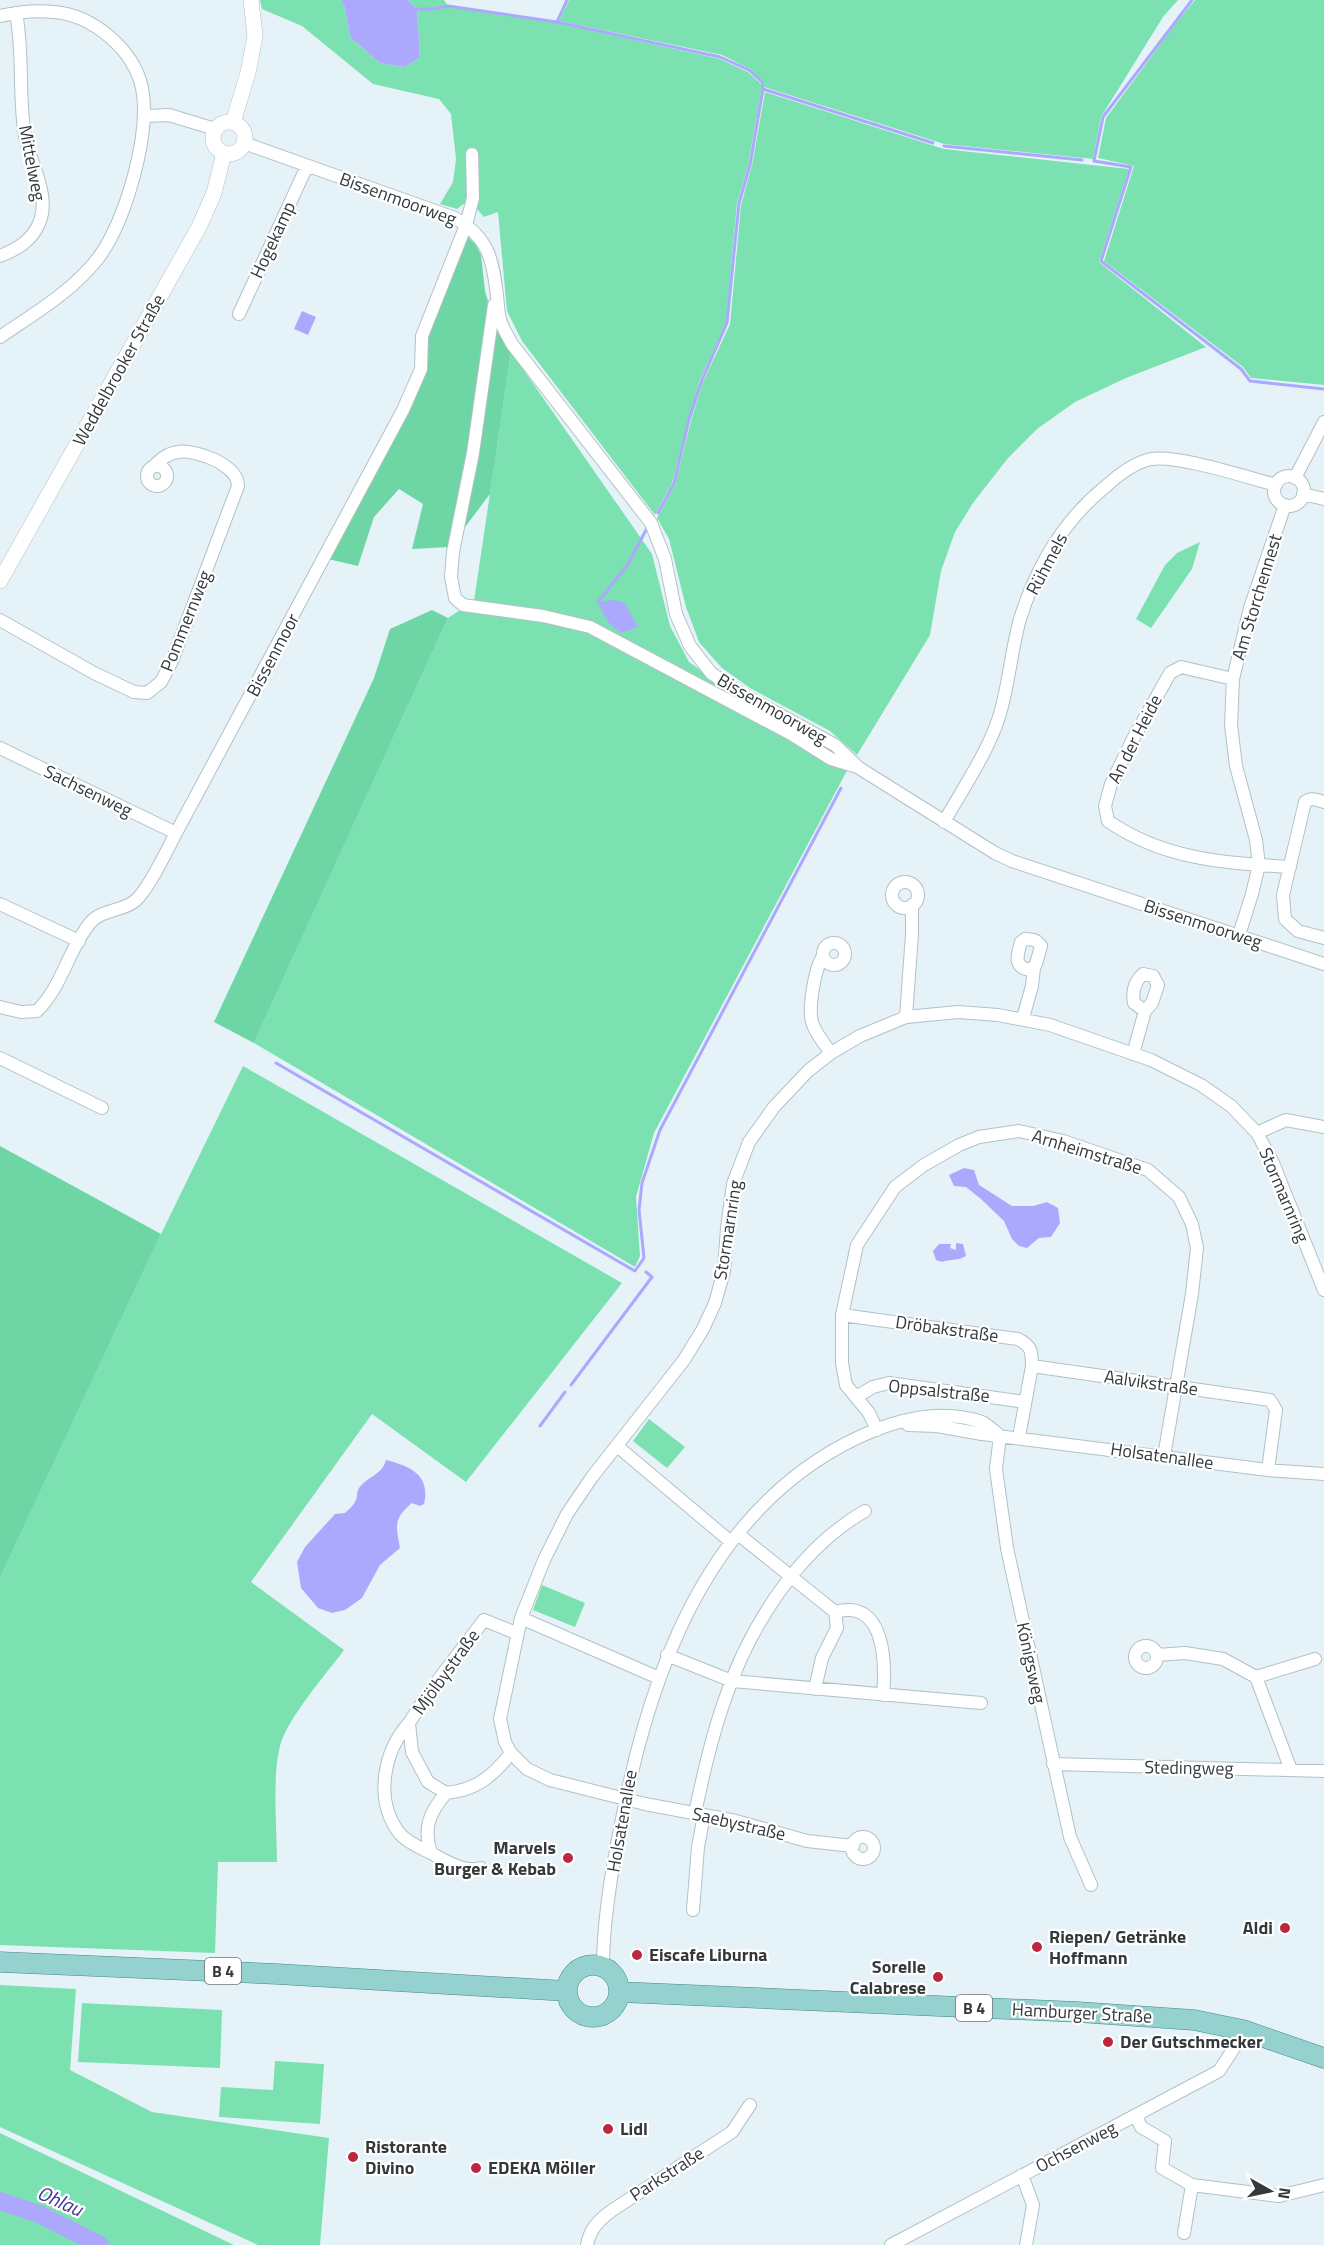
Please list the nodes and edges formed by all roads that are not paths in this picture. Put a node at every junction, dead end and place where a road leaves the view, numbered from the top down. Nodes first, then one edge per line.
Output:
1 (251, 0) edge
2 (16, 13) junction
3 (0, 16) edge
4 (145, 116) junction
5 (233, 122) junction
6 (215, 129) junction
7 (244, 143) junction
8 (224, 153) junction
9 (472, 154) dead end
10 (307, 166) junction
11 (466, 225) junction
12 (0, 256) edge
13 (496, 289) junction
14 (239, 314) dead end
15 (0, 337) edge
16 (1324, 422) edge
17 (154, 466) dead end
18 (1295, 478) junction
19 (1276, 485) junction
20 (1303, 494) junction
21 (1324, 499) edge
22 (1285, 505) junction
23 (0, 581) edge
24 (0, 620) edge
25 (1233, 679) junction
26 (0, 748) edge
27 (859, 768) junction
28 (1324, 802) edge
29 (944, 822) junction
30 (176, 833) junction
31 (1259, 865) junction
32 (1290, 867) junction
33 (0, 904) edge
34 (912, 905) dead end
35 (1239, 935) junction
36 (1324, 938) edge
37 (79, 941) junction
38 (824, 956) dead end
39 (1324, 964) edge
40 (1034, 968) dead end
41 (0, 1007) edge
42 (1145, 1011) dead end
43 (906, 1017) junction
44 (1023, 1018) junction
45 (831, 1053) junction
46 (1133, 1054) junction
47 (0, 1058) edge
48 (102, 1108) dead end
49 (1324, 1127) edge
50 (1257, 1133) junction
51 (1324, 1290) edge
52 (842, 1314) junction
53 (1032, 1365) junction
54 (1176, 1386) junction
55 (856, 1397) junction
56 (1025, 1402) junction
57 (877, 1430) junction
58 (1000, 1436) junction
59 (1019, 1437) junction
60 (617, 1446) junction
61 (1164, 1456) junction
62 (1268, 1470) junction
63 (1324, 1474) edge
64 (865, 1511) dead end
65 (735, 1538) junction
66 (791, 1577) junction
67 (835, 1612) junction
68 (521, 1618) junction
69 (516, 1633) junction
70 (667, 1655) junction
71 (1157, 1655) dead end
72 (1315, 1659) dead end
73 (1256, 1677) junction
74 (658, 1678) junction
75 (732, 1681) junction
76 (815, 1689) junction
77 (883, 1695) junction
78 (981, 1703) dead end
79 (409, 1723) junction
80 (511, 1753) junction
81 (1053, 1764) junction
82 (1291, 1770) junction
83 (1324, 1771) edge
84 (446, 1793) junction
85 (626, 1798) junction
86 (700, 1814) junction
87 (853, 1846) dead end
88 (431, 1853) junction
89 (481, 1868) dead end
90 (1091, 1886) dead end
91 (693, 1910) dead end
92 (0, 1962) edge
93 (603, 1967) junction
94 (567, 1991) junction
95 (619, 1992) junction
96 (1243, 2030) junction
97 (1324, 2058) edge
98 (750, 2104) dead end
99 (1136, 2116) junction
100 (1022, 2175) junction
101 (1192, 2185) junction
102 (1324, 2185) edge
103 (1185, 2233) dead end
104 (586, 2245) edge
105 (891, 2245) edge
106 (1026, 2245) edge

1 - 5 street
2 - 3 street
2 - 4 street
2 - 12 street, Mittelweg
4 - 6 street
4 - 15 street
5 - 6 street
5 - 7 street
6 - 8 street
7 - 8 street
7 - 10 street, Bissenmoorweg
8 - 23 street, Weddelbrooker Straße
9 - 11 street, Bissenmoor
10 - 11 street, Bissenmoorweg
10 - 14 street, Hogekamp
11 - 13 street, Bissenmoorweg
11 - 30 street, Bissenmoor
13 - 27 street, Bissenmoorweg
13 - 27 street
16 - 18 street
17 - 24 street, Pommernweg
18 - 19 street
18 - 20 street
19 - 22 street
19 - 29 street, Rühmels
20 - 21 street
20 - 22 street
22 - 25 street, Am Storchennest
25 - 31 street, Am Storchennest
25 - 31 street, An der Heide
26 - 30 street, Sachsenweg
27 - 29 street, Bissenmoorweg
28 - 32 street
29 - 35 street, Bissenmoorweg
30 - 37 street, Bissenmoor
31 - 32 street
31 - 35 street, Am Storchennest
32 - 36 street
33 - 37 street
34 - 43 street
35 - 39 street, Bissenmoorweg
37 - 41 street, Bissenmoor
38 - 45 street
40 - 44 street
42 - 46 street
43 - 44 street, Stormarnring
43 - 45 street, Stormarnring
44 - 46 street, Stormarnring
45 - 60 street, Stormarnring
46 - 50 street, Stormarnring
47 - 48 street
49 - 50 street, Stormarnring
50 - 51 street, Stormarnring
52 - 53 street, Dröbakstraße
52 - 54 street, Arnheimstraße
52 - 55 street, Arnheimstraße
53 - 54 street, Aalvikstraße
53 - 56 street
54 - 61 street, Arnheimstraße
54 - 62 street, Aalvikstraße
55 - 56 street, Oppsalstraße
55 - 57 street, Arnheimstraße
56 - 59 street
57 - 58 street, Holsatenallee
57 - 65 street, Holsatenallee
58 - 59 street, Holsatenallee
58 - 81 street, Königsweg
59 - 61 street, Holsatenallee
60 - 65 street
60 - 68 street, Stormarnring
61 - 62 street, Holsatenallee
62 - 63 street, Holsatenallee
64 - 66 street
65 - 66 street
65 - 70 street, Holsatenallee
66 - 67 street
66 - 75 street
67 - 76 street
67 - 77 street
68 - 69 street, Stormarnring
68 - 74 street
69 - 79 street, Mjölbystraße
69 - 80 street, Stormarnring
70 - 74 street, Holsatenallee
70 - 75 street
71 - 73 street
72 - 73 street
73 - 82 street
74 - 85 street, Holsatenallee
75 - 76 street
75 - 86 street
76 - 77 street
77 - 78 street
79 - 84 street, Mjölbystraße
79 - 88 street, Mjölbystraße
80 - 84 street
80 - 85 street
81 - 82 street, Stedingweg
81 - 90 street, Königsweg
82 - 83 street, Stedingweg
84 - 88 street
85 - 86 street, Saebystraße
85 - 93 street, Holsatenallee
86 - 87 street, Saebystraße
86 - 91 street
88 - 89 street, Mjölbystraße
92 - 94 main road, B 4
93 - 94 main road
93 - 95 main road
94 - 95 main road
95 - 96 main road, Hamburger Straße / B 4
96 - 97 main road, Hamburger Straße / B 4
96 - 99 street, Ochsenweg
98 - 104 street, Parkstraße
99 - 100 street, Ochsenweg
99 - 101 street
100 - 105 street, Ochsenweg
100 - 106 street
101 - 102 street
101 - 103 street

